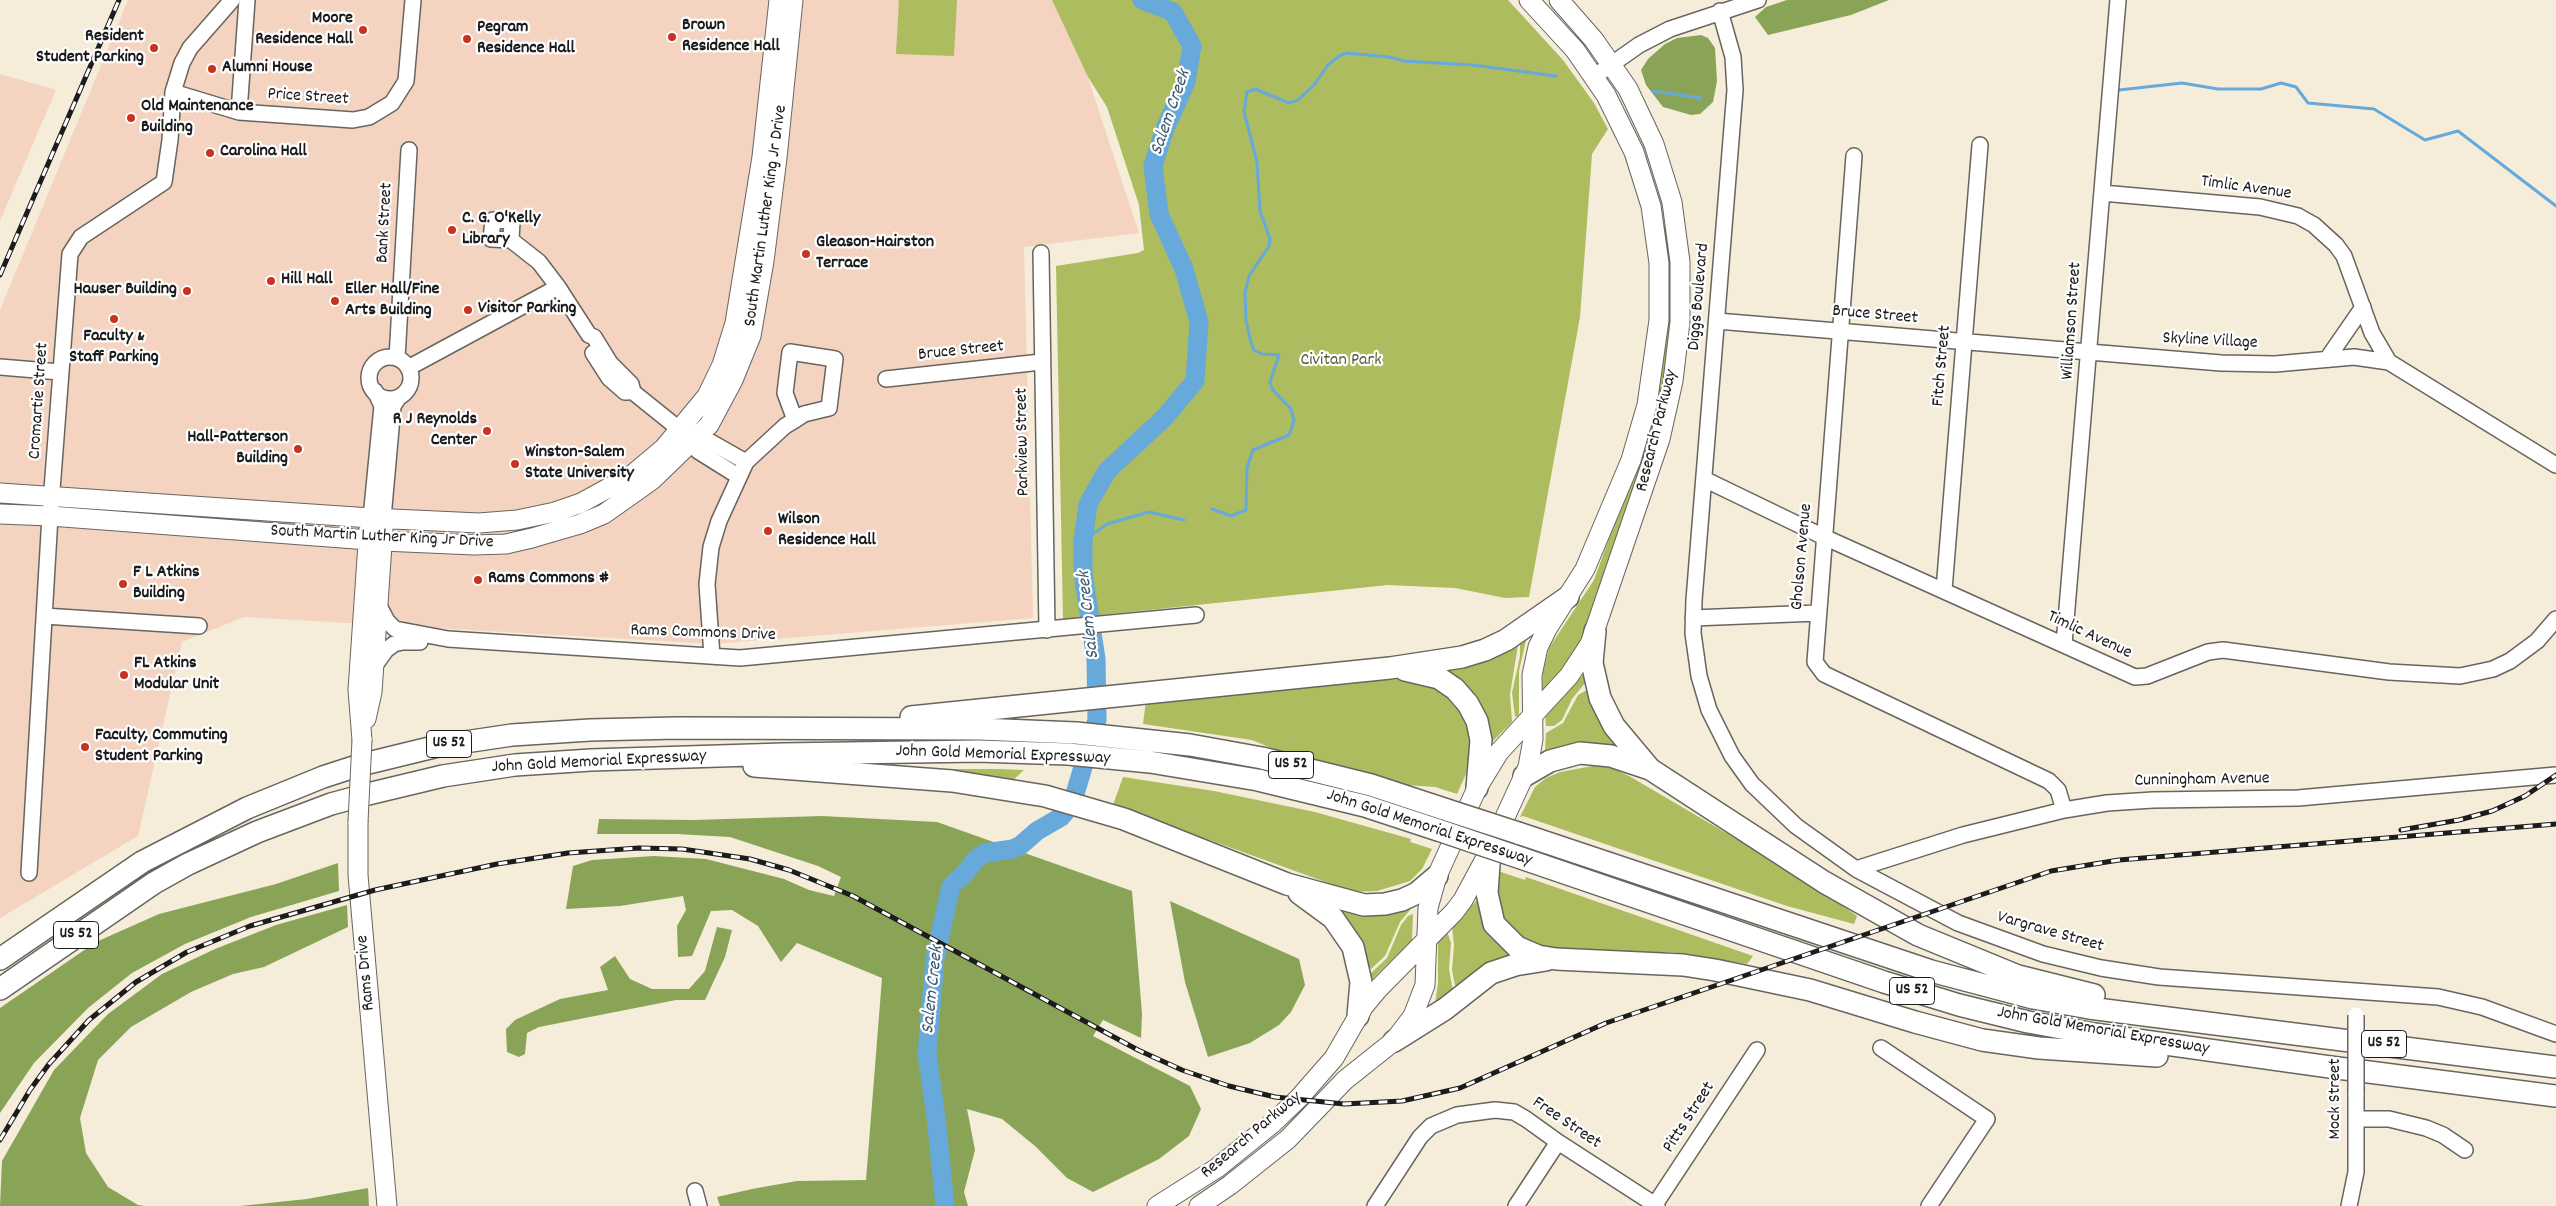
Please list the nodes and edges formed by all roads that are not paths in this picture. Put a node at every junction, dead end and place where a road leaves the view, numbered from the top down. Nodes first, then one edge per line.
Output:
1 (232, 0) edge
2 (246, 0) edge
3 (779, 0) edge
4 (793, 0) edge
5 (1529, 0) edge
6 (1559, 0) edge
7 (1758, 0) edge
8 (2118, 0) edge
9 (413, 2) edge
10 (1720, 11) junction
11 (1612, 64) junction
12 (1594, 76) junction
13 (173, 92) junction
14 (238, 112) junction
15 (1980, 145) dead end
16 (409, 150) dead end
17 (1854, 156) dead end
18 (2102, 193) junction
19 (510, 240) dead end
20 (1041, 253) dead end
21 (558, 287) junction
22 (2363, 307) junction
23 (1717, 321) junction
24 (1840, 332) junction
25 (1964, 342) junction
26 (2090, 352) junction
27 (397, 358) junction
28 (2327, 360) junction
29 (1041, 362) junction
30 (2389, 362) junction
31 (0, 367) edge
32 (408, 368) junction
33 (60, 372) junction
34 (886, 379) dead end
35 (375, 392) junction
36 (399, 396) junction
37 (795, 420) junction
38 (687, 435) junction
39 (746, 462) junction
40 (2556, 465) edge
41 (738, 476) junction
42 (1704, 479) junction
43 (0, 493) edge
44 (51, 495) junction
45 (0, 514) edge
46 (50, 516) junction
47 (377, 518) junction
48 (1824, 537) junction
49 (374, 541) junction
50 (1944, 590) junction
51 (1568, 597) junction
52 (377, 602) junction
53 (1817, 613) junction
54 (1196, 615) dead end
55 (44, 616) junction
56 (1693, 618) junction
57 (2556, 619) edge
58 (199, 626) dead end
59 (1047, 630) junction
60 (1595, 632) junction
61 (448, 639) junction
62 (2064, 644) junction
63 (712, 656) junction
64 (373, 668) junction
65 (1390, 668) junction
66 (1532, 715) junction
67 (779, 728) junction
68 (362, 740) junction
69 (652, 759) junction
70 (1650, 769) junction
71 (2556, 775) edge
72 (1524, 776) junction
73 (1477, 788) junction
74 (2064, 810) junction
75 (1499, 852) junction
76 (1856, 869) junction
77 (29, 873) dead end
78 (1437, 876) junction
79 (1287, 884) junction
80 (1428, 937) junction
81 (3, 956) edge
82 (1556, 959) junction
83 (0, 989) edge
84 (2356, 991) junction
85 (1358, 1016) junction
86 (2211, 1022) junction
87 (2556, 1034) edge
88 (1394, 1041) junction
89 (1881, 1048) dead end
90 (1757, 1050) dead end
91 (2556, 1067) edge
92 (2330, 1068) junction
93 (2556, 1096) edge
94 (2356, 1119) junction
95 (1558, 1142) junction
96 (2465, 1150) dead end
97 (695, 1191) dead end
98 (387, 1206) edge
99 (699, 1206) edge
100 (1157, 1206) edge
101 (1199, 1206) edge
102 (1375, 1206) edge
103 (1516, 1206) edge
104 (1656, 1206) edge
105 (1929, 1206) edge
106 (2350, 1206) edge

1 - 13 street, Cromartie Street
2 - 14 street
3 - 38 main road, South Martin Luther King Jr Drive
4 - 38 main road, South Martin Luther King Jr Drive
5 - 12 main road, Research Parkway
6 - 11 main road, Research Parkway
7 - 10 street
8 - 18 street, Williamson Street
9 - 14 street, Price Street
10 - 11 street
10 - 23 street, Diggs Boulevard
11 - 12 street
11 - 60 main road, Research Parkway
12 - 51 main road, Research Parkway
13 - 14 street, Price Street
13 - 33 street, Cromartie Street
15 - 25 street, Fitch Street
16 - 27 street, Bank Street
17 - 24 street, Gholson Avenue
18 - 22 street, Timlic Avenue
18 - 26 street, Williamson Street
19 - 21 street
20 - 29 street, Parkview Street
21 - 32 street
21 - 38 street
22 - 28 street
22 - 30 street, Timlic Avenue
23 - 24 street, Bruce Street
23 - 42 street, Diggs Boulevard
24 - 25 street, Bruce Street
24 - 48 street, Gholson Avenue
25 - 26 street, Bruce Street
25 - 50 street, Fitch Street
26 - 28 street, Skyline Village
26 - 62 street, Williamson Street
27 - 32 street
27 - 35 street
28 - 30 street, Timlic Avenue
29 - 34 street, Bruce Street
29 - 59 street, Parkview Street
30 - 40 street, Timlic Avenue
31 - 33 street
32 - 36 street
33 - 44 street, Cromartie Street
35 - 36 street
35 - 47 street
36 - 47 street
37 - 37 street
37 - 39 street
38 - 39 street
38 - 41 street
38 - 47 main road, South Martin Luther King Jr Drive
38 - 49 main road, South Martin Luther King Jr Drive
39 - 41 street
41 - 63 street
42 - 48 street, Timlic Avenue
42 - 56 street, Diggs Boulevard
43 - 44 main road, South Martin Luther King Jr Drive
44 - 46 street, Cromartie Street
44 - 47 main road, South Martin Luther King Jr Drive
45 - 46 main road, South Martin Luther King Jr Drive
46 - 49 main road, South Martin Luther King Jr Drive
46 - 55 street, Cromartie Street
47 - 49 main road, Rams Drive
48 - 50 street, Timlic Avenue
48 - 53 street, Gholson Avenue
49 - 52 main road, Rams Drive
49 - 68 main road, Rams Drive
50 - 62 street, Timlic Avenue
51 - 65 highway
51 - 66 main road, Research Parkway
52 - 61 street
52 - 64 main road, Rams Drive
53 - 56 street
53 - 74 street, Gholson Avenue
54 - 59 street
55 - 58 street
55 - 77 street, Cromartie Street
56 - 76 street, Vargrave Street
57 - 62 street, Timlic Avenue
59 - 63 street, Rams Commons Drive
60 - 66 main road, Research Parkway
60 - 70 highway
61 - 63 street, Rams Commons Drive
61 - 64 street
64 - 68 main road, Rams Drive
65 - 67 highway
65 - 73 highway
66 - 72 main road, Research Parkway
66 - 73 main road, Research Parkway
67 - 81 highway, John Gold Memorial Expressway / US 52
67 - 86 highway, John Gold Memorial Expressway / US 52, bridge
68 - 98 main road, Rams Drive, bridge
69 - 75 highway, John Gold Memorial Expressway / US 52, bridge
69 - 79 highway
69 - 83 highway, John Gold Memorial Expressway / US 52
70 - 72 highway
70 - 86 highway
71 - 74 street, Cunningham Avenue
72 - 75 main road, Research Parkway
73 - 78 main road, Research Parkway
74 - 76 street, Cunningham Avenue
75 - 80 main road, Research Parkway
75 - 82 highway
75 - 92 highway, John Gold Memorial Expressway / US 52
76 - 84 street, Vargrave Street
78 - 79 highway
78 - 80 main road, Research Parkway
79 - 85 highway
80 - 85 main road, Research Parkway
80 - 88 main road, Research Parkway
82 - 88 highway
82 - 92 highway
84 - 87 street, Vargrave Street
84 - 94 street, Mock Street, bridge
85 - 100 main road, Research Parkway
86 - 91 highway, John Gold Memorial Expressway / US 52
88 - 101 main road, Research Parkway
89 - 105 street
90 - 104 street, Pitts Street
92 - 93 highway, John Gold Memorial Expressway / US 52
94 - 96 street
94 - 106 street, Mock Street
95 - 102 street, Free Street
95 - 103 street
95 - 104 street, Free Street
97 - 99 street

